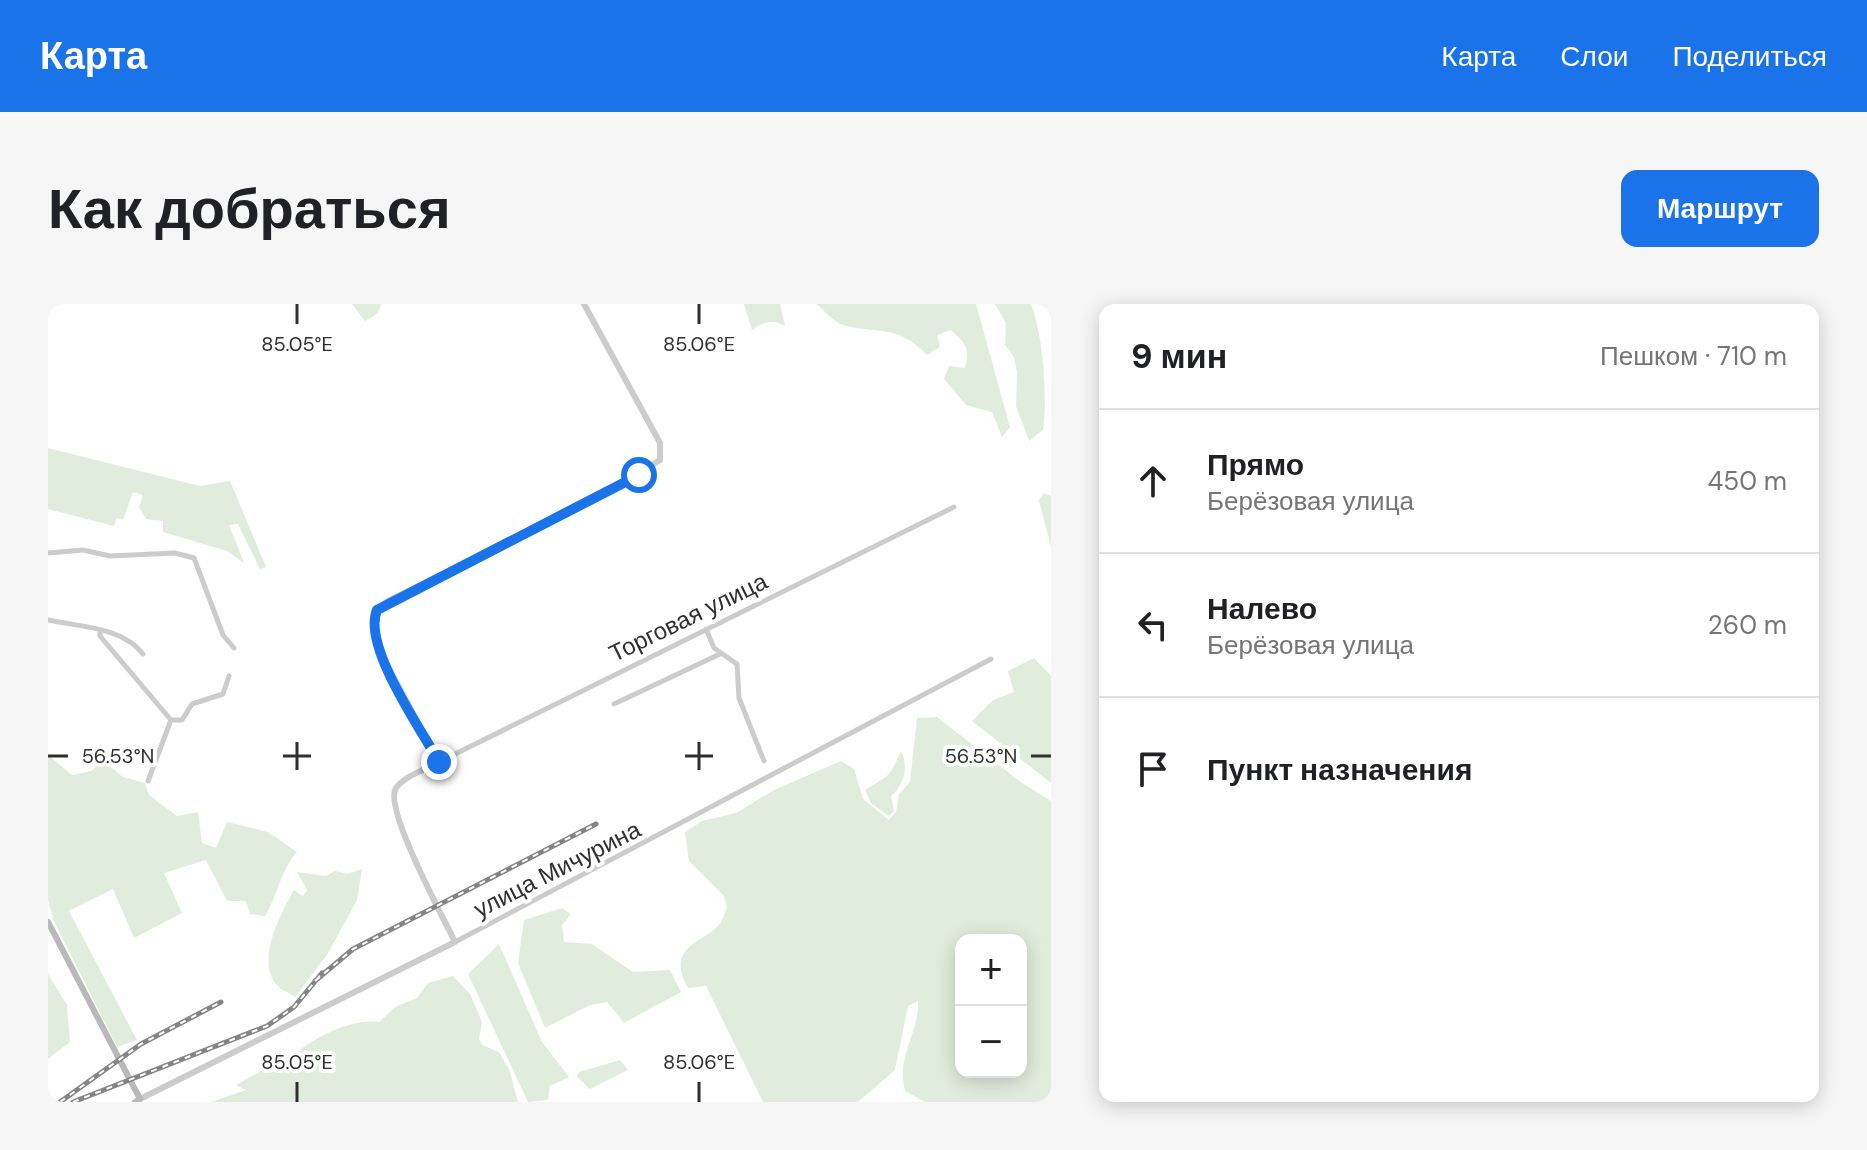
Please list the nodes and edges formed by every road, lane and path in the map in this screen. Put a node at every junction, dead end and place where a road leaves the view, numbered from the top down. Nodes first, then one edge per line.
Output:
1 (584, 304) edge
2 (954, 507) dead end
3 (48, 553) edge
4 (48, 620) edge
5 (706, 629) junction
6 (100, 631) junction
7 (234, 648) dead end
8 (721, 653) junction
9 (143, 654) dead end
10 (991, 659) dead end
11 (229, 676) dead end
12 (614, 704) dead end
13 (171, 720) junction
14 (764, 761) dead end
15 (439, 762) junction
16 (148, 781) dead end
17 (48, 922) edge
18 (455, 942) junction
19 (137, 1101) edge

1 - 15 street
2 - 5 street, Торговая улица
3 - 7 street
4 - 6 street
5 - 8 street
5 - 15 street, Торговая улица
6 - 9 street
6 - 13 street
8 - 12 street
8 - 14 street
10 - 18 street, улица Мичурина
11 - 13 street
13 - 16 street
15 - 18 street
17 - 19 main road
18 - 19 street, улица Мичурина

